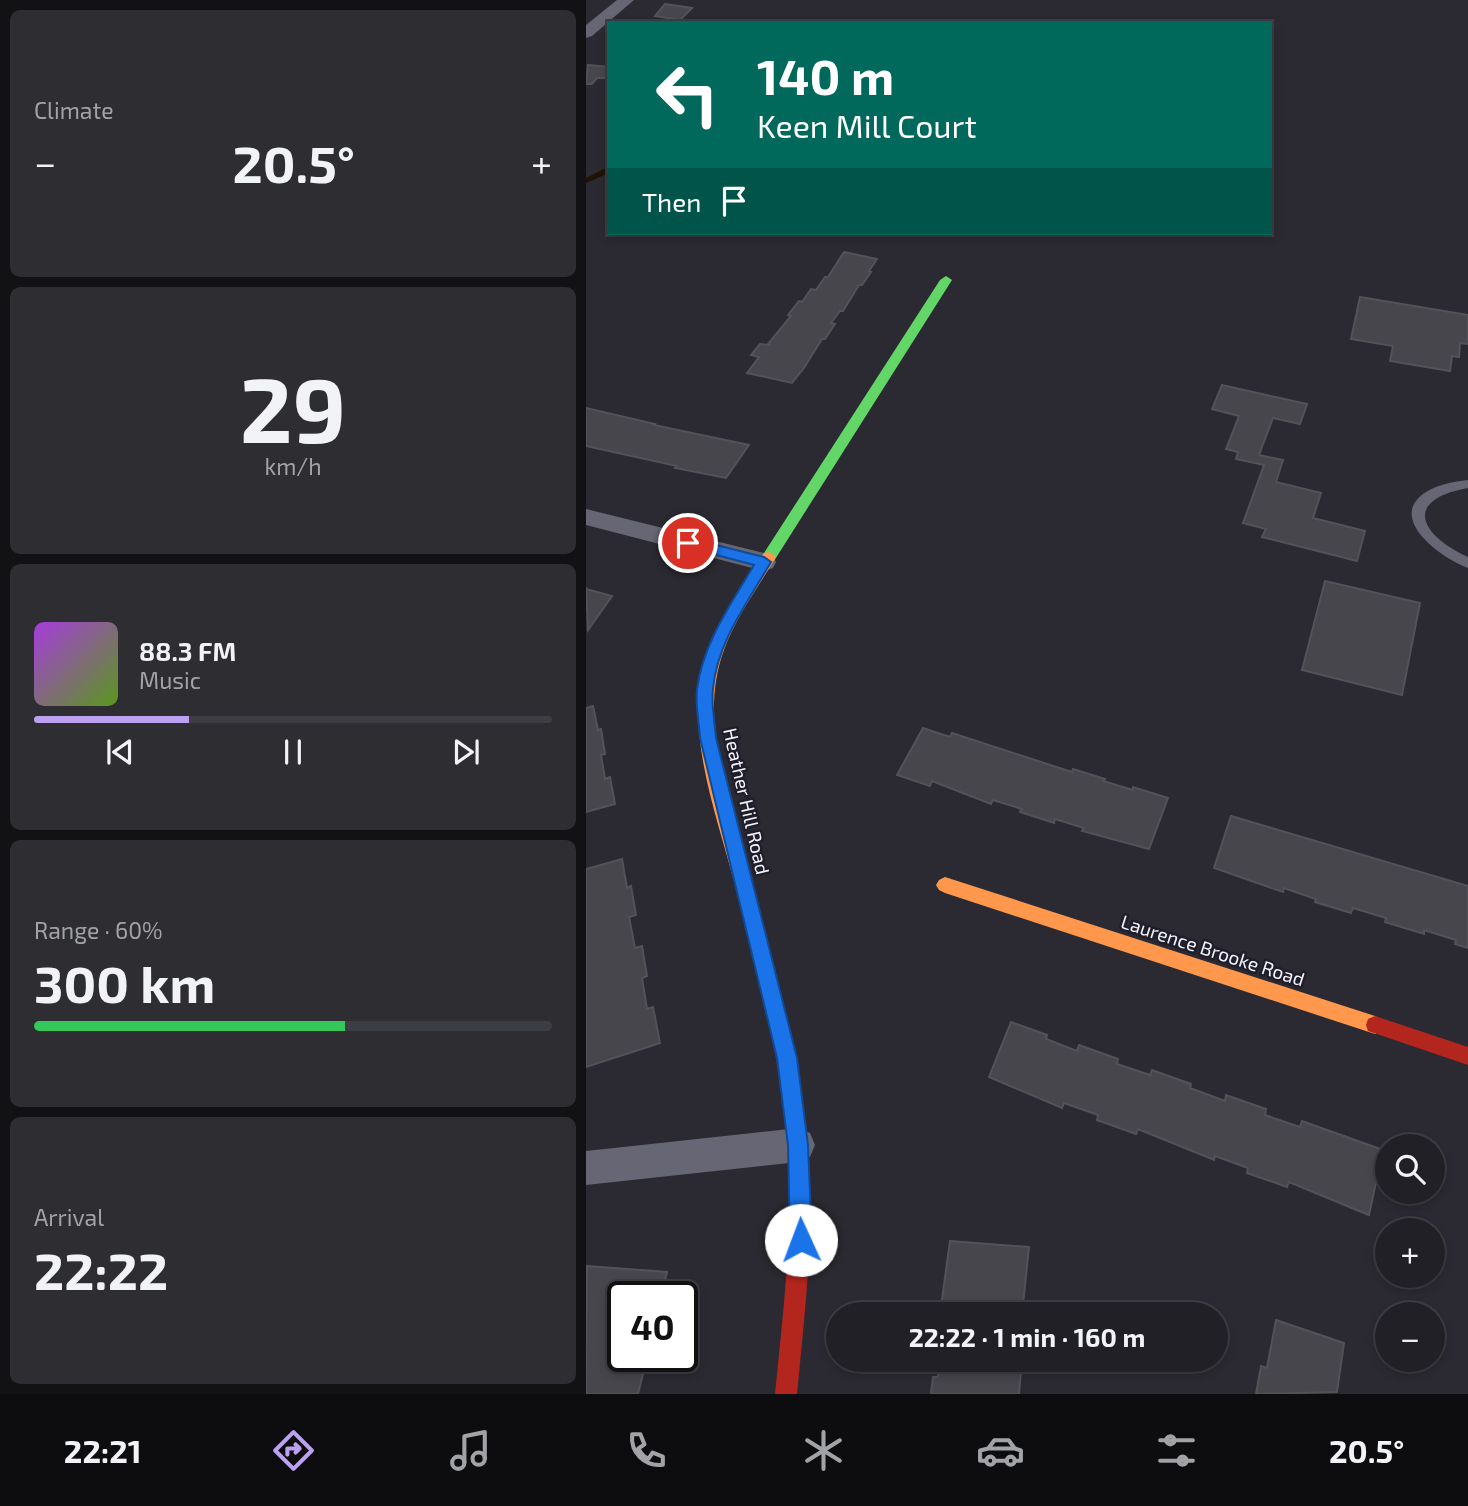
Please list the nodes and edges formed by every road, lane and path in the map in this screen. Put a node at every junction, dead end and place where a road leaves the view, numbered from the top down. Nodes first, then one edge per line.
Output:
1 (626, 0) edge
2 (586, 33) edge
3 (946, 280) dead end
4 (1468, 484) edge
5 (586, 517) edge
6 (764, 562) junction
7 (1468, 563) edge
8 (945, 885) dead end
9 (1468, 1056) edge
10 (798, 1145) junction
11 (586, 1168) edge
12 (786, 1394) edge

1 - 2 street
3 - 6 street, Heather Hill Road
4 - 7 lane
5 - 6 street
6 - 10 street, Heather Hill Road
8 - 9 street, Laurence Brooke Road
10 - 11 street
10 - 12 street, Heather Hill Road

